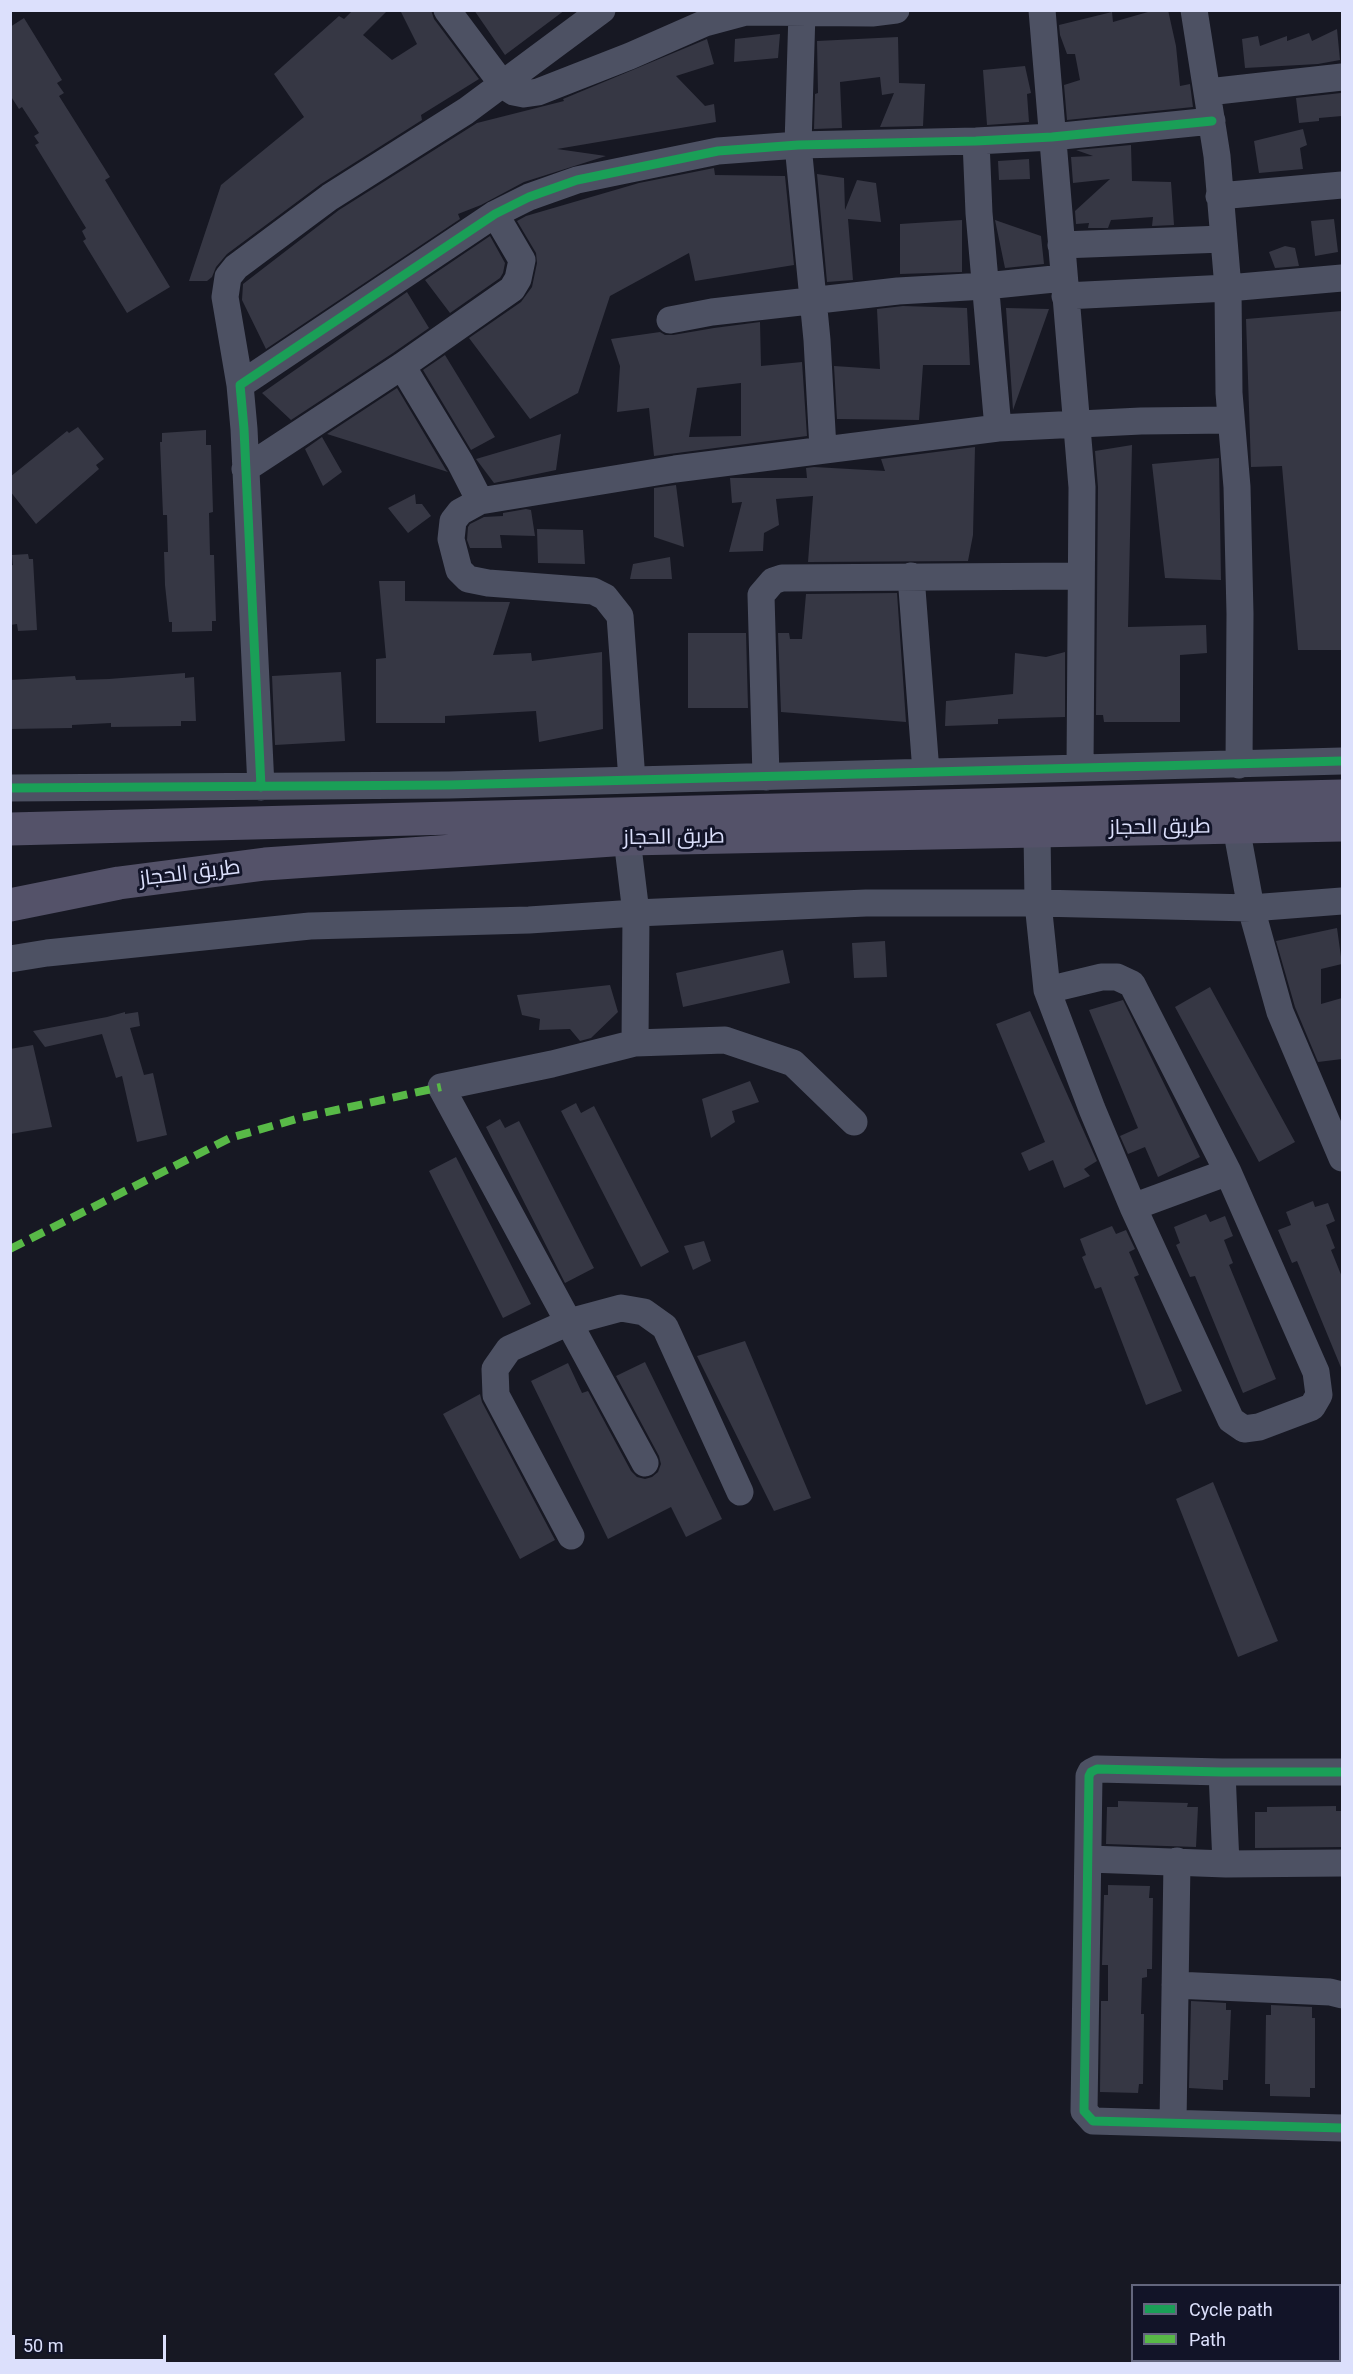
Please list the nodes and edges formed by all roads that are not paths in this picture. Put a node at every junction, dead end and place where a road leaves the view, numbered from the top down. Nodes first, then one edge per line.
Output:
1 (447, 10) edge
2 (602, 10) edge
3 (897, 10) edge
4 (1042, 10) edge
5 (1194, 10) edge
6 (802, 12) junction
7 (1342, 77) edge
8 (503, 85) junction
9 (1208, 92) junction
10 (1212, 121) junction
11 (1052, 137) junction
12 (976, 141) junction
13 (798, 146) junction
14 (1342, 185) edge
15 (1220, 196) junction
16 (495, 214) junction
17 (1223, 239) junction
18 (1061, 245) junction
19 (1342, 278) edge
20 (985, 286) junction
21 (1064, 287) junction
22 (1228, 288) junction
23 (813, 300) junction
24 (670, 320) dead end
25 (402, 366) junction
26 (240, 385) junction
27 (1231, 420) junction
28 (1076, 424) junction
29 (998, 428) junction
30 (823, 449) junction
31 (245, 470) junction
32 (480, 501) junction
33 (911, 576) junction
34 (1081, 576) junction
35 (1342, 761) edge
36 (1239, 765) junction
37 (1080, 768) junction
38 (926, 772) junction
39 (766, 777) junction
40 (632, 780) junction
41 (261, 787) junction
42 (10, 788) edge
43 (147, 788) junction
44 (1342, 796) edge
45 (1342, 825) edge
46 (150, 826) junction
47 (1236, 827) junction
48 (10, 829) edge
49 (1037, 831) junction
50 (627, 839) junction
51 (1342, 901) edge
52 (1038, 903) junction
53 (10, 905) edge
54 (1251, 909) junction
55 (636, 913) junction
56 (10, 959) edge
57 (1047, 990) junction
58 (635, 1043) junction
59 (854, 1122) dead end
60 (1342, 1158) edge
61 (1228, 1172) junction
62 (1133, 1207) junction
63 (569, 1322) junction
64 (645, 1463) dead end
65 (740, 1492) dead end
66 (571, 1536) dead end
67 (1222, 1772) junction
68 (1342, 1772) edge
69 (1089, 1859) junction
70 (1177, 1862) junction
71 (1342, 1863) edge
72 (1226, 1864) junction
73 (1175, 1984) junction
74 (1342, 1995) edge
75 (1173, 2123) junction
76 (1342, 2128) edge

1 - 8 street
2 - 8 street
3 - 6 street
4 - 11 street
5 - 9 street
6 - 8 street
6 - 13 street
7 - 9 street
8 - 26 street
9 - 10 street
10 - 11 street
10 - 15 street
11 - 12 street
11 - 18 street
12 - 13 street
12 - 20 street
13 - 16 street
13 - 23 street
14 - 15 street
15 - 17 street
16 - 25 street
16 - 26 street
17 - 18 street
17 - 22 street
18 - 21 street
19 - 22 street
20 - 21 street
20 - 23 street
20 - 29 street
21 - 22 street
21 - 28 street
22 - 27 street
23 - 24 street
23 - 30 street
25 - 31 street
25 - 32 street
26 - 31 street
27 - 28 street
27 - 36 street
28 - 29 street
28 - 34 street
29 - 30 street
30 - 32 street
31 - 41 street
32 - 40 street
33 - 34 street
33 - 38 street
33 - 39 street
34 - 37 street
35 - 36 street
36 - 37 street
37 - 38 street
38 - 39 street
39 - 40 street
40 - 41 street
41 - 43 street
42 - 43 street
43 - 46 street
44 - 46 main road, طريق الحجاز
45 - 47 main road, طريق الحجاز
46 - 48 main road, طريق الحجاز
47 - 49 main road, طريق الحجاز
47 - 54 street
49 - 50 main road, طريق الحجاز
49 - 52 street
50 - 53 main road, طريق الحجاز
50 - 55 street
51 - 54 street
52 - 54 street
52 - 55 street
52 - 57 street
54 - 60 street
55 - 56 street
55 - 58 street
57 - 61 street
57 - 62 street
58 - 59 street
58 - 63 street
61 - 62 street
61 - 62 street
63 - 64 street
63 - 65 street
63 - 66 street
67 - 68 street
67 - 69 street
67 - 72 street
69 - 70 street
69 - 75 street
70 - 72 street
70 - 73 street
71 - 72 street
73 - 74 street
73 - 75 street
75 - 76 street

